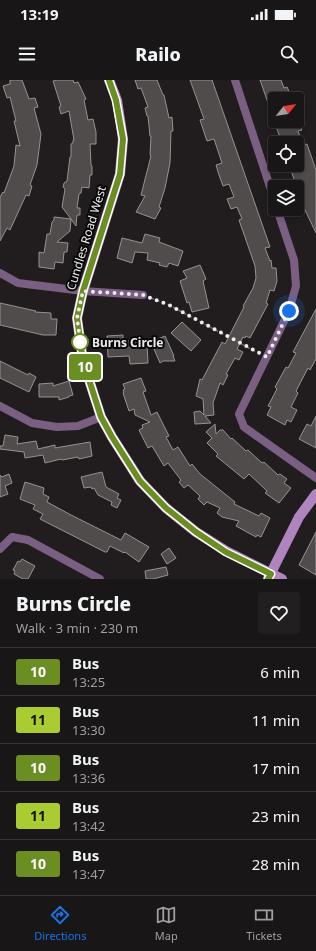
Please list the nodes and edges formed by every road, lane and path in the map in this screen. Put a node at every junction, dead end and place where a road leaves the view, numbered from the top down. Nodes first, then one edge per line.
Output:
1 (109, 80) edge
2 (236, 80) edge
3 (268, 180) edge
4 (279, 216) edge
5 (0, 273) edge
6 (83, 291) junction
7 (143, 295) joint
8 (267, 357) junction
9 (0, 406) edge
10 (101, 417) junction
11 (316, 478) edge
12 (316, 494) edge
13 (0, 549) edge
14 (270, 576) edge
15 (100, 579) edge
16 (282, 579) edge

1 - 6 street, Cundles Road West
2 - 3 street
4 - 8 street
5 - 6 street
6 - 7 street
6 - 10 street, Cundles Road West
7 - 8 path
8 - 11 street
9 - 10 street
10 - 14 street, Cundles Road West
12 - 14 street
13 - 15 street
14 - 16 street, Cundles Road West

